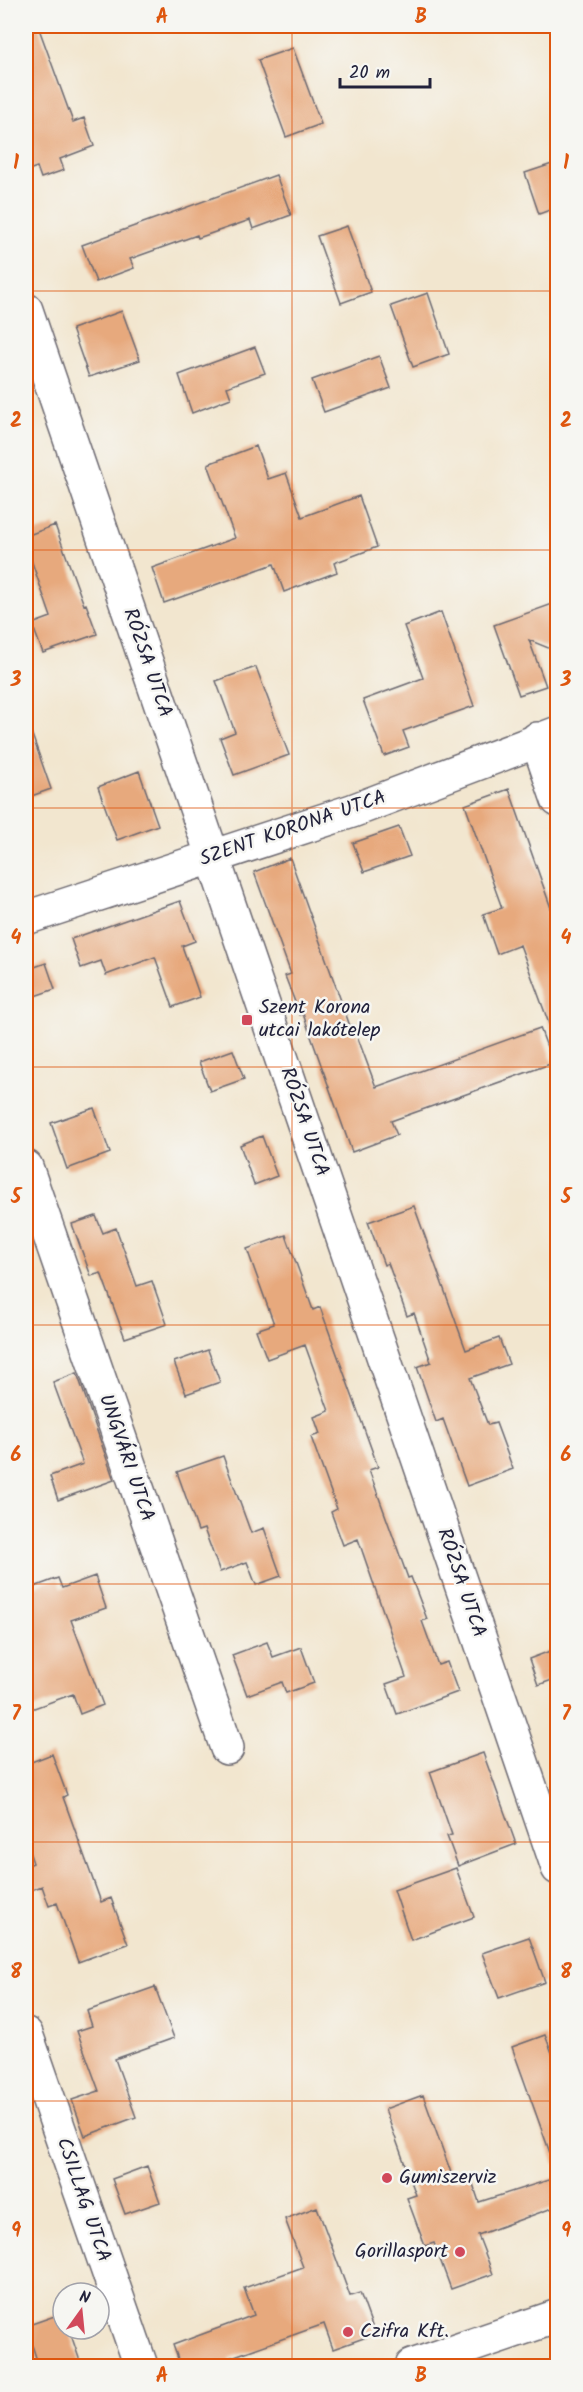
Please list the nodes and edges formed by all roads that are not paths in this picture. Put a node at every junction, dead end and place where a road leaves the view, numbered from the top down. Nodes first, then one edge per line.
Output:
1 (26, 315) edge
2 (547, 736) edge
3 (558, 800) edge
4 (213, 856) junction
5 (26, 918) edge
6 (26, 1167) edge
7 (227, 1748) dead end
8 (558, 1868) edge
9 (26, 2034) edge
10 (558, 2316) edge
11 (141, 2367) edge
12 (412, 2367) edge

1 - 4 street, RÓZSA UTCA
2 - 3 street
2 - 4 street, SZENT KORONA UTCA
4 - 5 street, SZENT KORONA UTCA
4 - 8 street, RÓZSA UTCA
6 - 7 street, UNGVÁRI UTCA
9 - 11 street, CSILLAG UTCA
10 - 12 street

